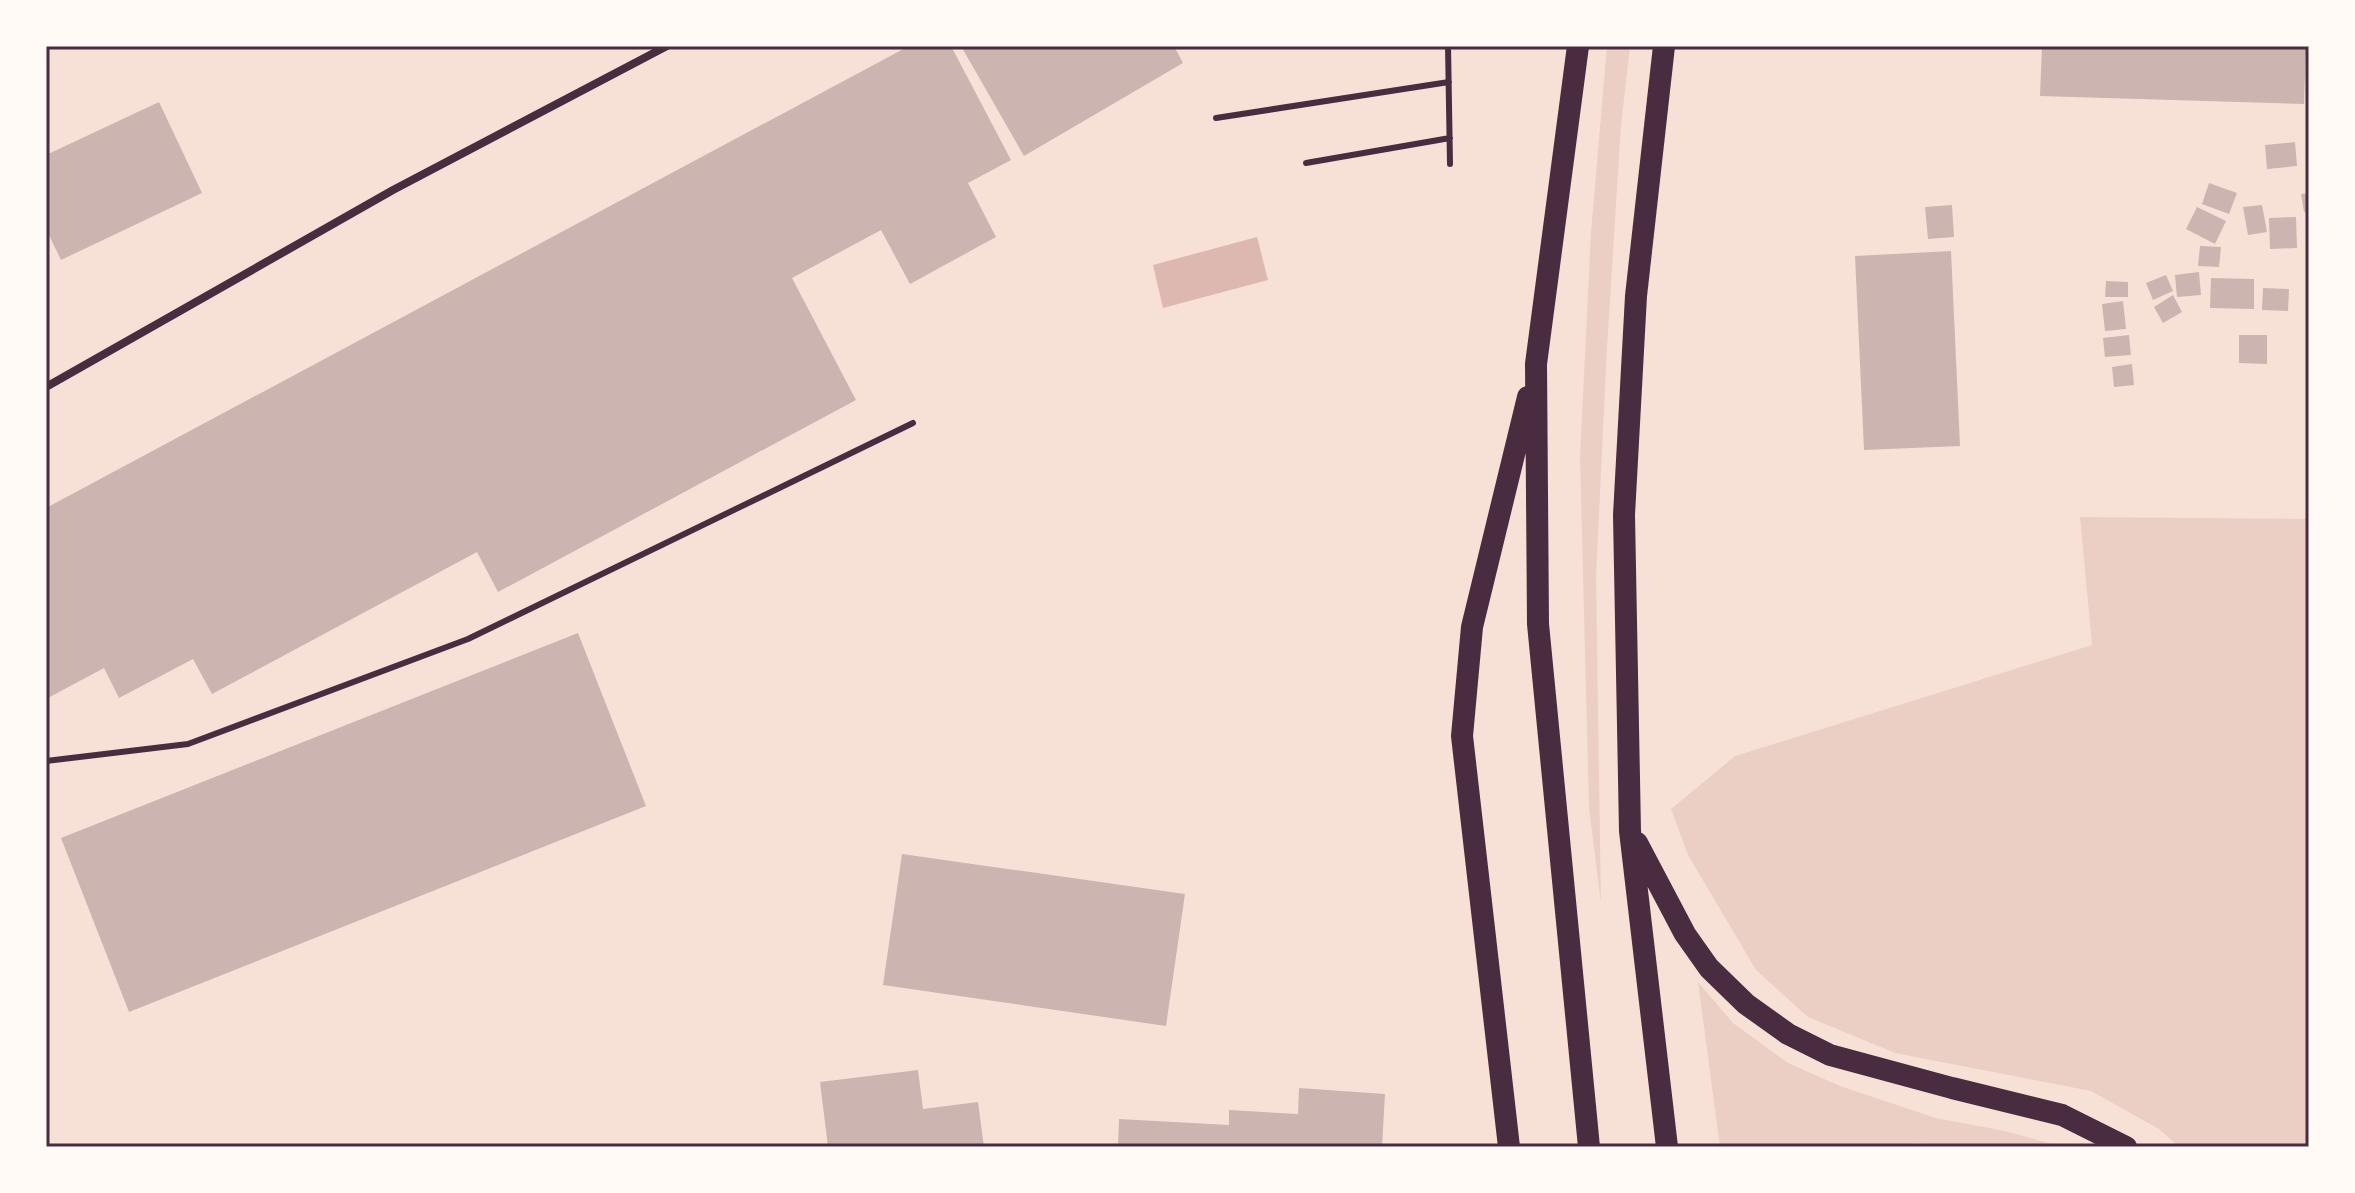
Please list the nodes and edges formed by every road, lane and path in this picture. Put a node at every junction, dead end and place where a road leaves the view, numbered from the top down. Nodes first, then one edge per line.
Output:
1 (667, 46) edge
2 (1448, 46) edge
3 (1578, 46) edge
4 (1664, 46) edge
5 (1449, 82) junction
6 (1216, 118) dead end
7 (1450, 138) junction
8 (1306, 163) dead end
9 (1450, 164) dead end
10 (1536, 364) junction
11 (46, 387) edge
12 (913, 423) dead end
13 (46, 761) edge
14 (1630, 831) junction
15 (1509, 1147) edge
16 (1589, 1147) edge
17 (1667, 1147) edge
18 (2126, 1147) edge

1 - 11 street
2 - 5 lane
3 - 10 highway
4 - 14 highway
5 - 6 lane
5 - 7 lane
7 - 8 lane
7 - 9 lane
10 - 15 highway
10 - 16 highway
12 - 13 lane
14 - 17 highway
14 - 18 highway

